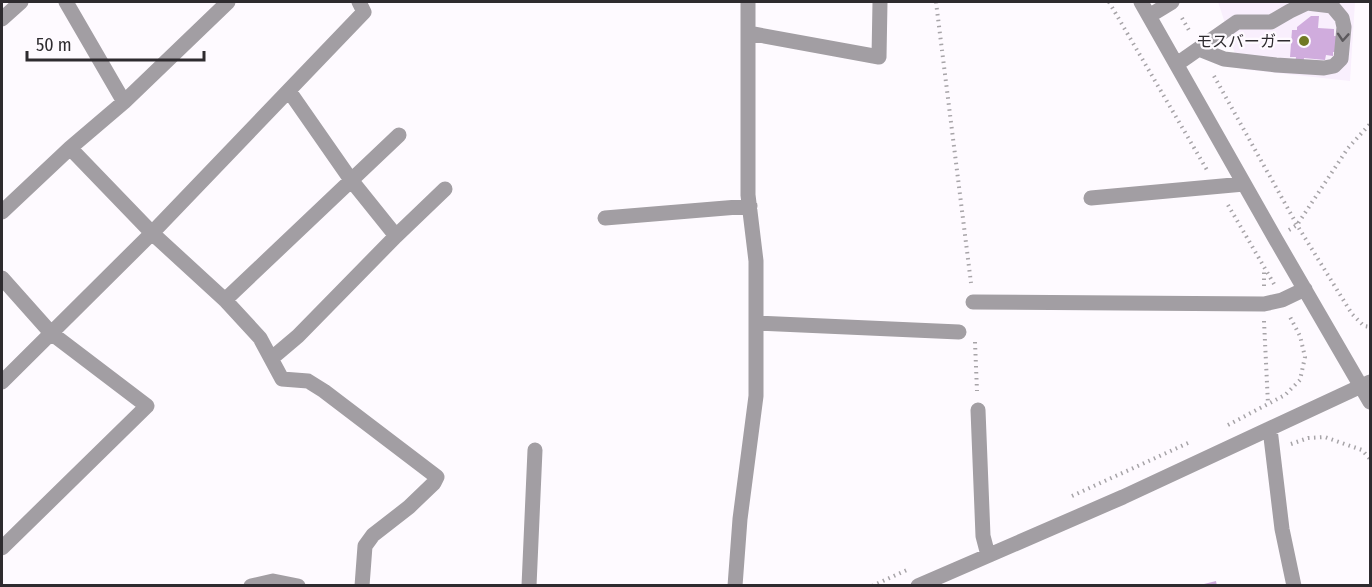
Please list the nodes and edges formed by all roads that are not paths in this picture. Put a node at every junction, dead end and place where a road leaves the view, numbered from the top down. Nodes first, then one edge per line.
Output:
1 (21, 2) edge
2 (66, 2) edge
3 (228, 2) edge
4 (359, 2) edge
5 (748, 2) edge
6 (879, 2) edge
7 (1141, 2) edge
8 (1175, 6) edge
9 (1149, 16) junction
10 (2, 19) edge
11 (748, 33) junction
12 (1199, 49) junction
13 (1176, 64) junction
14 (289, 91) junction
15 (124, 102) junction
16 (399, 135) dead end
17 (70, 148) junction
18 (351, 180) junction
19 (1244, 184) junction
20 (445, 189) dead end
21 (1090, 198) dead end
22 (750, 206) junction
23 (2, 212) edge
24 (605, 218) dead end
25 (152, 232) junction
26 (396, 236) junction
27 (2, 278) edge
28 (1305, 289) junction
29 (225, 300) junction
30 (973, 302) road end
31 (756, 323) junction
32 (51, 333) junction
33 (967, 333) road end
34 (272, 358) junction
35 (2, 382) edge
36 (1366, 384) edge
37 (1371, 402) edge
38 (978, 410) road end
39 (1270, 429) junction
40 (535, 450) dead end
41 (2, 548) edge
42 (988, 555) junction
43 (251, 585) edge
44 (298, 585) edge
45 (362, 585) edge
46 (529, 585) edge
47 (735, 585) edge
48 (918, 585) edge
49 (1294, 585) edge

1 - 10 street
2 - 15 street
3 - 15 street
4 - 14 street
5 - 11 street
6 - 11 street
7 - 9 street
8 - 9 street
9 - 13 street
11 - 22 street
12 -> 12 street
12 - 13 street
13 - 19 street
14 - 18 street
14 - 25 street
15 - 17 street
16 - 18 street
17 - 23 street
17 - 25 street
18 - 26 street
18 - 29 street
19 - 21 street
19 - 28 street
20 - 26 street
22 - 24 street
22 - 31 street
25 - 29 street
25 - 32 street
26 - 34 street
27 - 32 street
28 - 30 street
28 - 36 street
29 - 34 street
31 - 33 street
31 - 47 street
32 - 35 street
32 - 41 street
34 - 45 street
36 - 37 street
36 - 39 street
38 - 42 street
39 - 42 street
39 - 49 street
40 - 46 street
42 - 48 street
43 - 44 street

